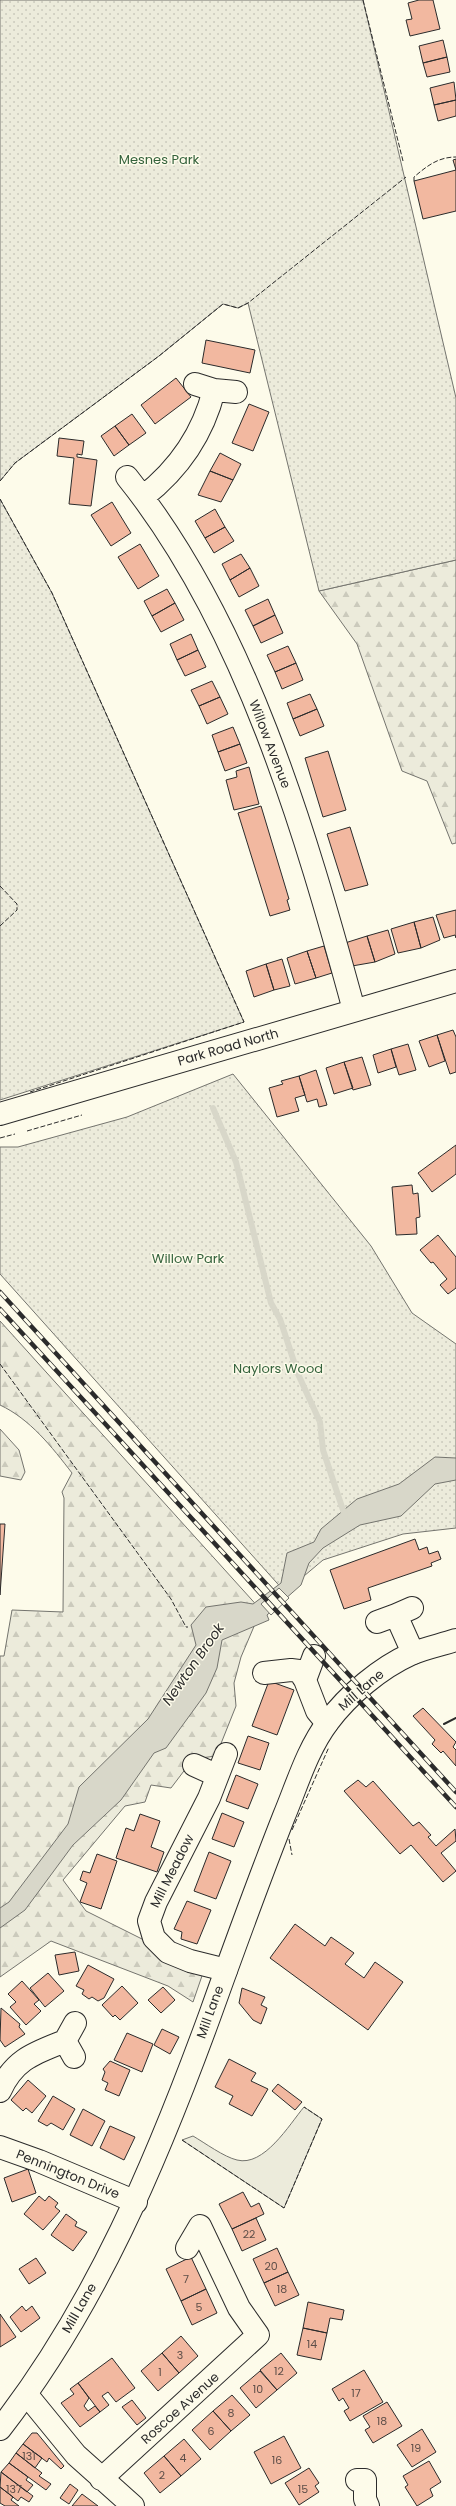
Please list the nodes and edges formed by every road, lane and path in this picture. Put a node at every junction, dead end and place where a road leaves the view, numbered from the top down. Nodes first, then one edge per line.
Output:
1 (236, 392) dead end
2 (127, 477) dead end
3 (143, 497) junction
4 (456, 981) edge
5 (354, 1010) junction
6 (0, 1114) edge
7 (395, 1615) dead end
8 (456, 1640) edge
9 (413, 1653) junction
10 (314, 1656) dead end
11 (264, 1673) dead end
12 (304, 1677) junction
13 (327, 1723) junction
14 (226, 1754) dead end
15 (194, 1765) dead end
16 (216, 1775) junction
17 (226, 1970) junction
18 (71, 2040) dead end
19 (0, 2091) edge
20 (0, 2147) edge
21 (136, 2202) junction
22 (187, 2248) dead end
23 (27, 2395) junction
24 (0, 2429) edge
25 (101, 2479) junction
26 (365, 2480) dead end
27 (133, 2506) edge
28 (368, 2506) edge

1 - 3 street
2 - 3 street, Willow Avenue
3 - 5 street, Willow Avenue
4 - 5 street, Park Road North
5 - 6 street, Park Road North
7 - 9 street
8 - 9 street, Mill Lane
9 - 13 street, Mill Lane
10 - 12 street
11 - 12 street
12 - 13 street
13 - 17 street, Mill Lane
14 - 16 street, Mill Meadow
15 - 16 street
16 - 17 street, Mill Meadow
17 - 21 street, Mill Lane
18 - 19 street
20 - 21 street, Pennington Drive
21 - 23 street, Mill Lane
22 - 25 street, Roscoe Avenue
23 - 24 street, Mill Lane
23 - 25 street
25 - 27 street
26 - 28 street

